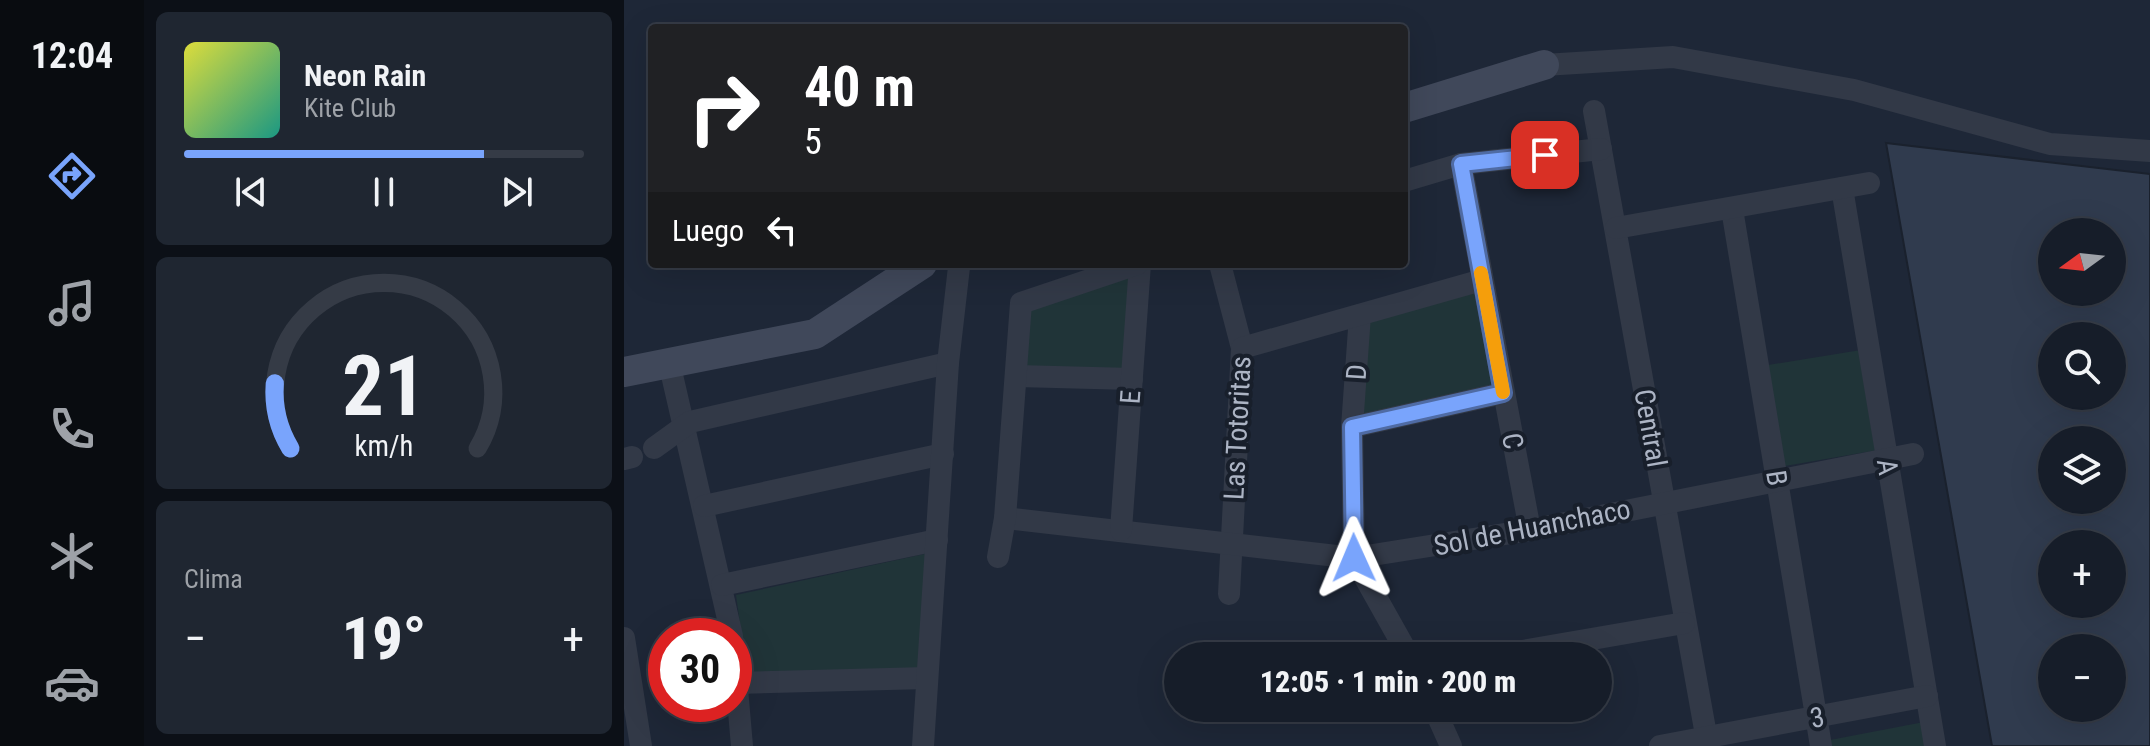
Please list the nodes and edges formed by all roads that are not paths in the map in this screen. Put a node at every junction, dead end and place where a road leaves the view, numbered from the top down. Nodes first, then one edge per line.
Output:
1 (1544, 65) joint
2 (1408, 107) edge
3 (1594, 111) dead end
4 (1601, 149) junction
5 (2150, 151) edge
6 (1461, 164) junction
7 (1408, 180) edge
8 (1869, 183) dead end
9 (1842, 188) junction
10 (1732, 209) junction
11 (1616, 228) junction
12 (916, 268) edge
13 (959, 268) edge
14 (1126, 268) edge
15 (1138, 268) edge
16 (1221, 268) edge
17 (1482, 280) junction
18 (1360, 315) junction
19 (1242, 348) junction
20 (669, 362) junction
21 (948, 363) junction
22 (624, 372) edge
23 (1017, 376) junction
24 (1132, 379) junction
25 (1503, 393) junction
26 (684, 426) junction
27 (1352, 427) junction
28 (654, 448) dead end
29 (943, 454) junction
30 (1913, 454) dead end
31 (1887, 459) junction
32 (1777, 480) junction
33 (1663, 502) junction
34 (704, 506) junction
35 (1005, 518) junction
36 (1121, 530) junction
37 (1530, 530) junction
38 (937, 540) junction
39 (1231, 544) junction
40 (998, 557) dead end
41 (1354, 558) junction
42 (722, 585) junction
43 (1229, 594) dead end
44 (728, 618) edge
45 (1684, 623) junction
46 (624, 638) edge
47 (1401, 642) edge
48 (1575, 642) edge
49 (927, 678) junction
50 (752, 683) edge
51 (1927, 696) junction
52 (1817, 717) junction
53 (740, 722) edge
54 (1440, 722) edge
55 (1707, 742) edge
56 (641, 746) edge
57 (742, 746) edge
58 (923, 746) edge
59 (1451, 746) edge
60 (1660, 746) edge
61 (1821, 746) edge
62 (1935, 746) edge

1 - 2 street
1 - 5 street
3 - 4 street, Central
4 - 6 street
4 - 11 street, Central
6 - 7 street
6 - 17 street, C
8 - 9 street
9 - 10 street
9 - 31 street, A
10 - 11 street
10 - 32 street, B
11 - 33 street, Central
12 - 20 street
13 - 21 street
14 - 23 street
15 - 24 street, E
16 - 19 street, Las Totoritas
17 - 18 street
17 - 25 street, C
18 - 19 street
18 - 27 street, D
19 - 39 street, Las Totoritas
20 - 22 street
20 - 26 street
21 - 26 street
21 - 29 street
23 - 24 street
23 - 35 street
24 - 36 street, E
25 - 27 street
25 - 37 street, C
26 - 28 street
26 - 34 street
27 - 41 street, D
29 - 34 street
29 - 38 street
30 - 31 street, Sol de Huanchaco
31 - 32 street, Sol de Huanchaco
31 - 51 street, A
32 - 33 street, Sol de Huanchaco
32 - 52 street, B
33 - 37 street, Sol de Huanchaco
33 - 45 street, Central
34 - 42 street
35 - 36 street, Sol de Huanchaco
35 - 40 street
36 - 39 street, Sol de Huanchaco
37 - 41 street, Sol de Huanchaco
38 - 42 street
38 - 49 street
39 - 41 street, Sol de Huanchaco
39 - 43 street, Las Totoritas
41 - 47 street, D
42 - 44 street
45 - 48 street
45 - 55 street, Central
46 - 56 street
49 - 50 street
49 - 58 street
51 - 52 street, 3
51 - 62 street, A
52 - 55 street, 3
52 - 61 street, B
53 - 57 street
54 - 59 street
55 - 60 street, 3

